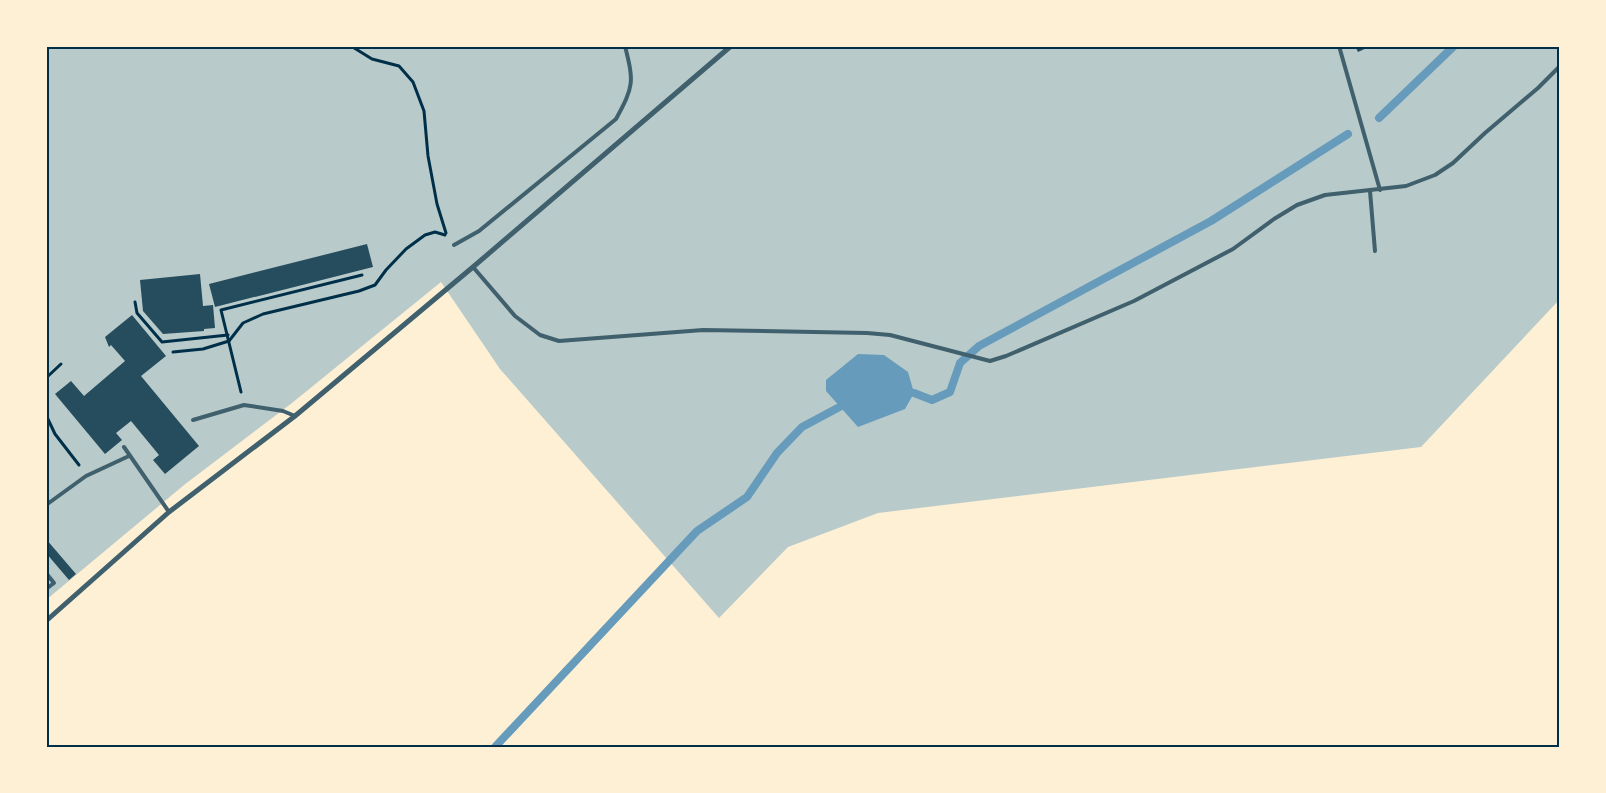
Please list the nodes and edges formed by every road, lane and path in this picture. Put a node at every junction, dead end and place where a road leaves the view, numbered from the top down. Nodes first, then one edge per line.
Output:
1 (351, 46) edge
2 (625, 46) edge
3 (731, 46) edge
4 (1339, 46) edge
5 (1560, 66) edge
6 (1380, 190) junction
7 (1370, 191) junction
8 (447, 236) junction
9 (454, 245) joint
10 (1375, 251) dead end
11 (473, 267) junction
12 (362, 275) dead end
13 (135, 302) dead end
14 (228, 335) junction
15 (229, 341) junction
16 (173, 352) dead end
17 (61, 364) dead end
18 (46, 378) edge
19 (244, 404) junction
20 (46, 415) edge
21 (295, 416) junction
22 (193, 420) dead end
23 (124, 447) dead end
24 (129, 456) junction
25 (86, 476) junction
26 (46, 505) edge
27 (169, 512) junction
28 (46, 573) edge
29 (46, 589) edge
30 (46, 621) edge

1 - 8 path
2 - 9 lane
3 - 11 street
4 - 6 lane
5 - 6 lane
6 - 7 lane
7 - 10 lane
7 - 11 lane
8 - 9 path
8 - 15 path
11 - 21 street
12 - 14 path
13 - 14 path
14 - 15 path
15 - 16 path
15 - 19 path
17 - 18 path
19 - 21 lane
19 - 22 lane
20 - 25 path
21 - 27 street
23 - 24 lane
24 - 25 lane
24 - 27 lane
25 - 26 lane
27 - 30 street
28 - 29 lane

